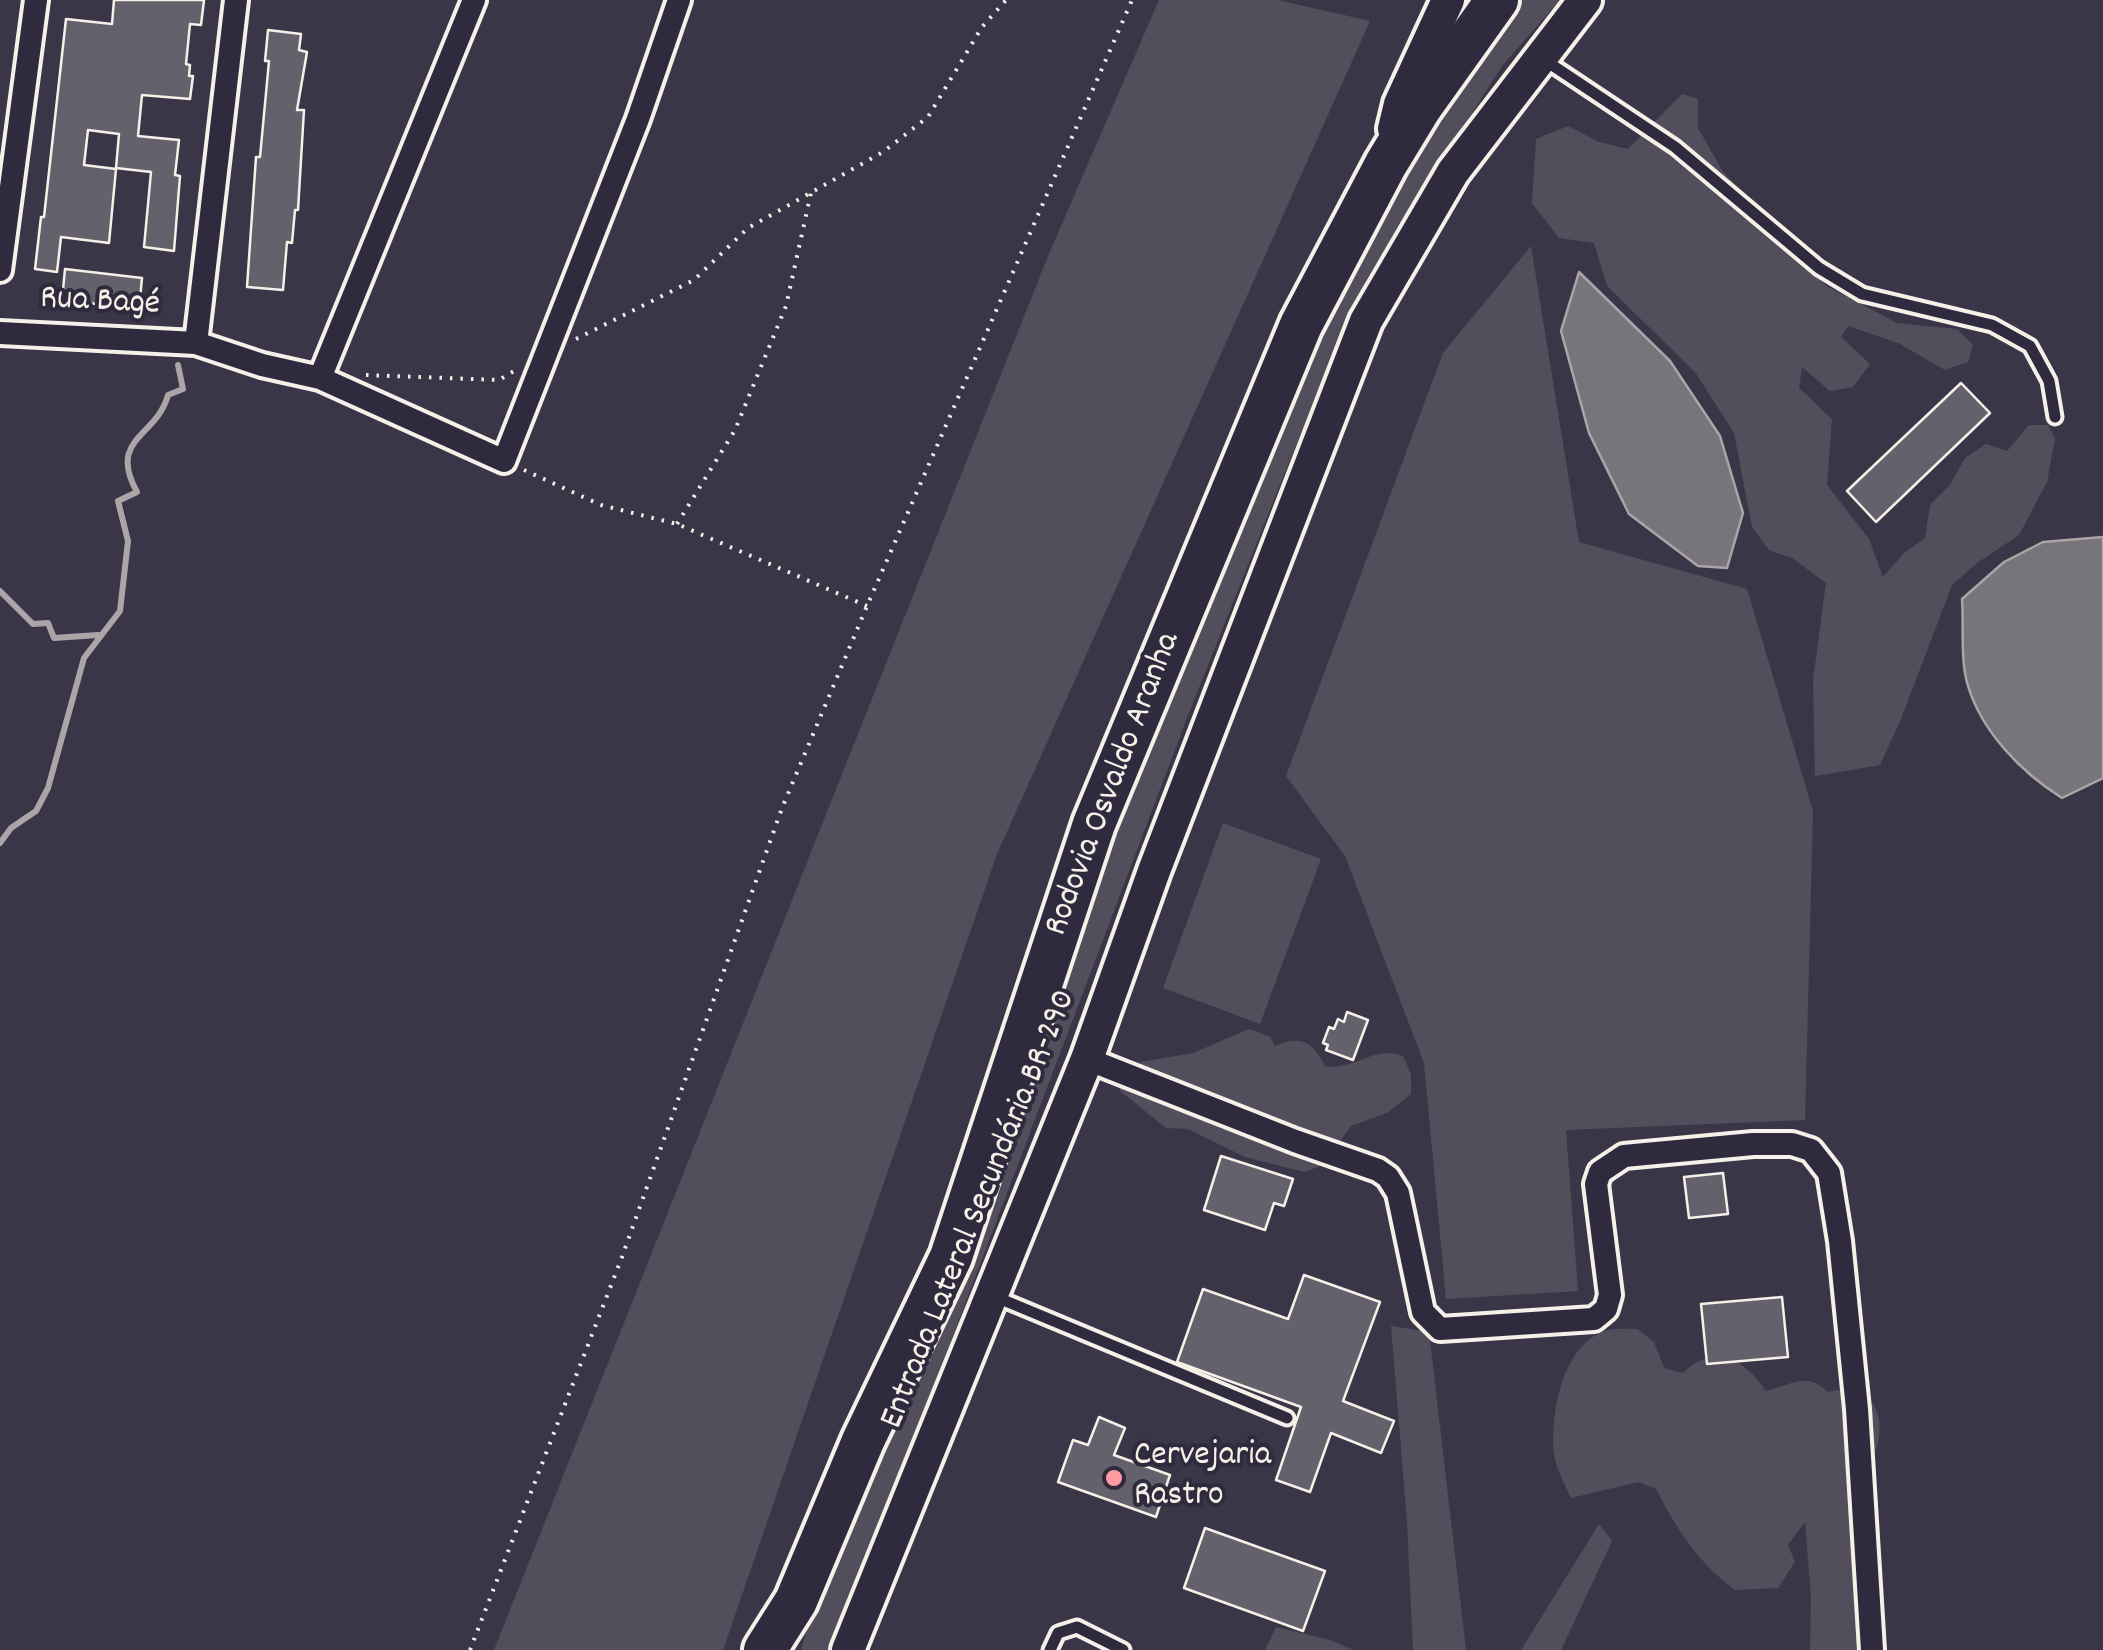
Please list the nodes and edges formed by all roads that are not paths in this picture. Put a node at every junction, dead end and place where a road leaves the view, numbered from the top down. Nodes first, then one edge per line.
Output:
1 (36, 0) edge
2 (236, 0) edge
3 (474, 0) edge
4 (679, 0) edge
5 (1448, 0) edge
6 (1497, 0) edge
7 (1586, 0) edge
8 (1539, 56) junction
9 (1386, 164) junction
10 (0, 270) edge
11 (0, 333) edge
12 (196, 344) junction
13 (320, 378) junction
14 (2055, 417) dead end
15 (1087, 1059) junction
16 (992, 1295) junction
17 (1287, 1418) dead end
18 (796, 1600) junction
19 (1118, 1649) edge
20 (765, 1650) edge
21 (788, 1650) edge
22 (848, 1650) edge
23 (1050, 1650) edge
24 (1872, 1650) edge

1 - 10 street
2 - 12 street
3 - 13 street
4 - 13 street, Rua Bagé
5 - 9 main road
6 - 9 highway, Rodovia Osvaldo Aranha
7 - 8 main road, Entrada Lateral Secundária BR-290
8 - 14 lane
8 - 15 main road, Entrada Lateral Secundária BR-290
9 - 18 highway, Rodovia Osvaldo Aranha
11 - 12 street, Rua Bagé
12 - 13 street, Rua Bagé
15 - 16 main road, Entrada Lateral Secundária BR-290
15 - 24 street
16 - 17 lane
16 - 22 main road, Entrada Lateral Secundária BR-290
18 - 20 highway, Rodovia Osvaldo Aranha
18 - 21 highway, Rodovia Osvaldo Aranha
19 - 23 lane

